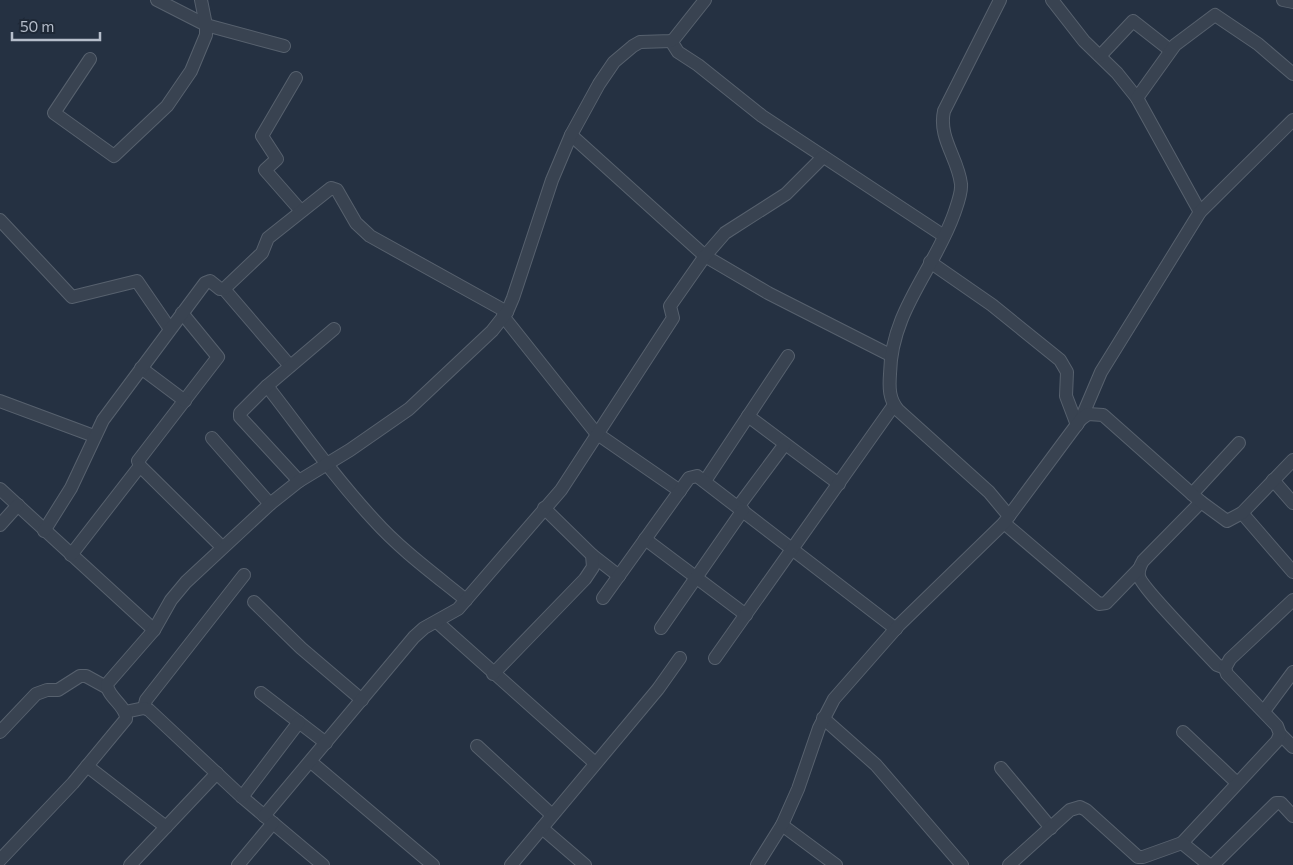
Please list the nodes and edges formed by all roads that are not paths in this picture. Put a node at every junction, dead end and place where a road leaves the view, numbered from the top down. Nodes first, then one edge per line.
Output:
1 (157, 0) edge
2 (201, 0) edge
3 (705, 0) edge
4 (1000, 0) edge
5 (1052, 0) edge
6 (1283, 0) edge
7 (1293, 2) edge
8 (206, 25) junction
9 (671, 41) junction
10 (284, 46) dead end
11 (1170, 50) junction
12 (1100, 56) junction
13 (90, 60) dead end
14 (1293, 74) edge
15 (296, 78) dead end
16 (1137, 98) junction
17 (1293, 120) edge
18 (571, 135) junction
19 (823, 157) junction
20 (301, 211) junction
21 (1200, 212) junction
22 (0, 220) edge
23 (944, 236) junction
24 (705, 256) junction
25 (930, 262) junction
26 (224, 288) junction
27 (182, 313) junction
28 (505, 314) junction
29 (170, 329) junction
30 (334, 329) dead end
31 (890, 355) junction
32 (788, 356) dead end
33 (290, 366) junction
34 (141, 368) junction
35 (267, 386) junction
36 (0, 401) edge
37 (184, 401) junction
38 (894, 405) junction
39 (748, 416) junction
40 (1079, 422) junction
41 (596, 433) junction
42 (94, 436) junction
43 (212, 438) dead end
44 (1239, 443) dead end
45 (785, 444) junction
46 (1293, 460) edge
47 (326, 463) junction
48 (140, 466) junction
49 (1273, 480) junction
50 (299, 481) junction
51 (705, 481) junction
52 (839, 484) junction
53 (0, 489) edge
54 (680, 491) junction
55 (1197, 498) junction
56 (1293, 503) edge
57 (270, 504) junction
58 (18, 506) junction
59 (544, 508) junction
60 (741, 509) junction
61 (1242, 513) junction
62 (1006, 520) junction
63 (0, 525) edge
64 (44, 531) junction
65 (646, 539) junction
66 (222, 547) junction
67 (793, 548) junction
68 (71, 555) junction
69 (592, 555) junction
70 (1139, 568) junction
71 (1293, 572) edge
72 (244, 575) dead end
73 (619, 576) junction
74 (696, 577) junction
75 (603, 598) dead end
76 (466, 600) junction
77 (1293, 600) edge
78 (254, 602) dead end
79 (746, 615) junction
80 (437, 622) junction
81 (661, 628) dead end
82 (896, 629) junction
83 (154, 630) junction
84 (680, 658) dead end
85 (715, 658) dead end
86 (1225, 668) junction
87 (1293, 672) edge
88 (493, 674) junction
89 (106, 687) junction
90 (261, 693) dead end
91 (362, 700) junction
92 (144, 708) junction
93 (1264, 711) junction
94 (125, 712) junction
95 (823, 718) junction
96 (299, 722) junction
97 (0, 732) edge
98 (1183, 732) dead end
99 (1280, 734) junction
100 (326, 742) junction
101 (476, 746) dead end
102 (1293, 746) edge
103 (311, 762) junction
104 (595, 763) junction
105 (87, 766) junction
106 (1001, 768) dead end
107 (218, 773) junction
108 (1237, 782) junction
109 (242, 797) junction
110 (552, 815) junction
111 (1293, 816) edge
112 (268, 820) junction
113 (782, 825) junction
114 (166, 828) junction
115 (542, 828) junction
116 (1051, 828) junction
117 (1182, 843) junction
118 (1147, 861) edge
119 (830, 864) edge
120 (5, 865) edge
121 (130, 865) edge
122 (238, 865) edge
123 (323, 865) edge
124 (433, 865) edge
125 (511, 865) edge
126 (585, 865) edge
127 (757, 865) edge
128 (962, 865) edge
129 (1009, 865) edge
130 (1209, 865) edge
131 (1213, 865) edge

1 - 8 street
2 - 8 street
3 - 9 street
4 - 23 street
5 - 12 street
6 - 7 street
8 - 10 street
8 - 13 street
9 - 18 street
9 - 19 street
11 - 12 street
11 - 14 street
11 - 16 street
12 - 16 street
15 - 20 street
16 - 21 street
17 - 21 street
18 - 24 street
18 - 28 street
19 - 23 street
19 - 24 street
20 - 26 street
20 - 28 street
21 - 40 street
22 - 29 street
23 - 25 street
24 - 31 street
24 - 41 street
25 - 31 street
25 - 40 street
26 - 27 street
26 - 33 street
27 - 29 street
27 - 37 street
28 - 41 street
28 - 47 street
29 - 34 street
30 - 33 street
31 - 38 street
32 - 39 street
33 - 35 street
34 - 37 street
34 - 42 street
35 - 47 street
35 - 50 street
36 - 42 street
37 - 48 street
38 - 52 street
38 - 62 street
39 - 45 street
39 - 51 street
40 - 55 street
40 - 62 street
41 - 54 street
41 - 59 street
42 - 64 street
43 - 57 street
44 - 55 street
45 - 52 street
45 - 60 street
46 - 49 street
47 - 50 street
47 - 76 street
48 - 66 street
48 - 68 street
49 - 56 street
49 - 61 street
50 - 57 street
51 - 54 street
51 - 60 street
52 - 67 street
53 - 58 street
54 - 65 street
55 - 61 street
55 - 70 street
57 - 66 street
58 - 63 street
58 - 64 street
59 - 69 street
59 - 76 street
60 - 67 street
60 - 74 street
61 - 71 street
62 - 70 street
62 - 82 street
64 - 68 street
65 - 73 street
65 - 74 street
66 - 83 street
67 - 79 street
67 - 82 street
68 - 83 street
69 - 73 street
69 - 88 street
70 - 86 street
72 - 92 street
73 - 75 street
74 - 79 street
74 - 81 street
76 - 80 street
77 - 86 street
78 - 91 street
79 - 85 street
80 - 88 street
80 - 91 street
82 - 95 street
83 - 89 street
84 - 104 street
86 - 93 street
87 - 93 street
88 - 104 street
89 - 94 street
89 - 97 street
90 - 96 street
91 - 100 street
92 - 94 street
92 - 107 street
93 - 99 street
94 - 105 street
95 - 113 street
95 - 128 street
96 - 100 street
96 - 109 street
98 - 108 street
99 - 102 street
99 - 108 street
100 - 103 street
101 - 110 street
103 - 112 street
103 - 124 street
104 - 110 street
105 - 114 street
105 - 120 street
106 - 116 street
107 - 109 street
107 - 114 street
108 - 117 street
109 - 112 street
110 - 115 street
111 - 131 street
112 - 122 street
112 - 123 street
113 - 119 street
113 - 127 street
114 - 121 street
115 - 125 street
115 - 126 street
116 - 118 street
116 - 129 street
117 - 118 street
117 - 130 street

